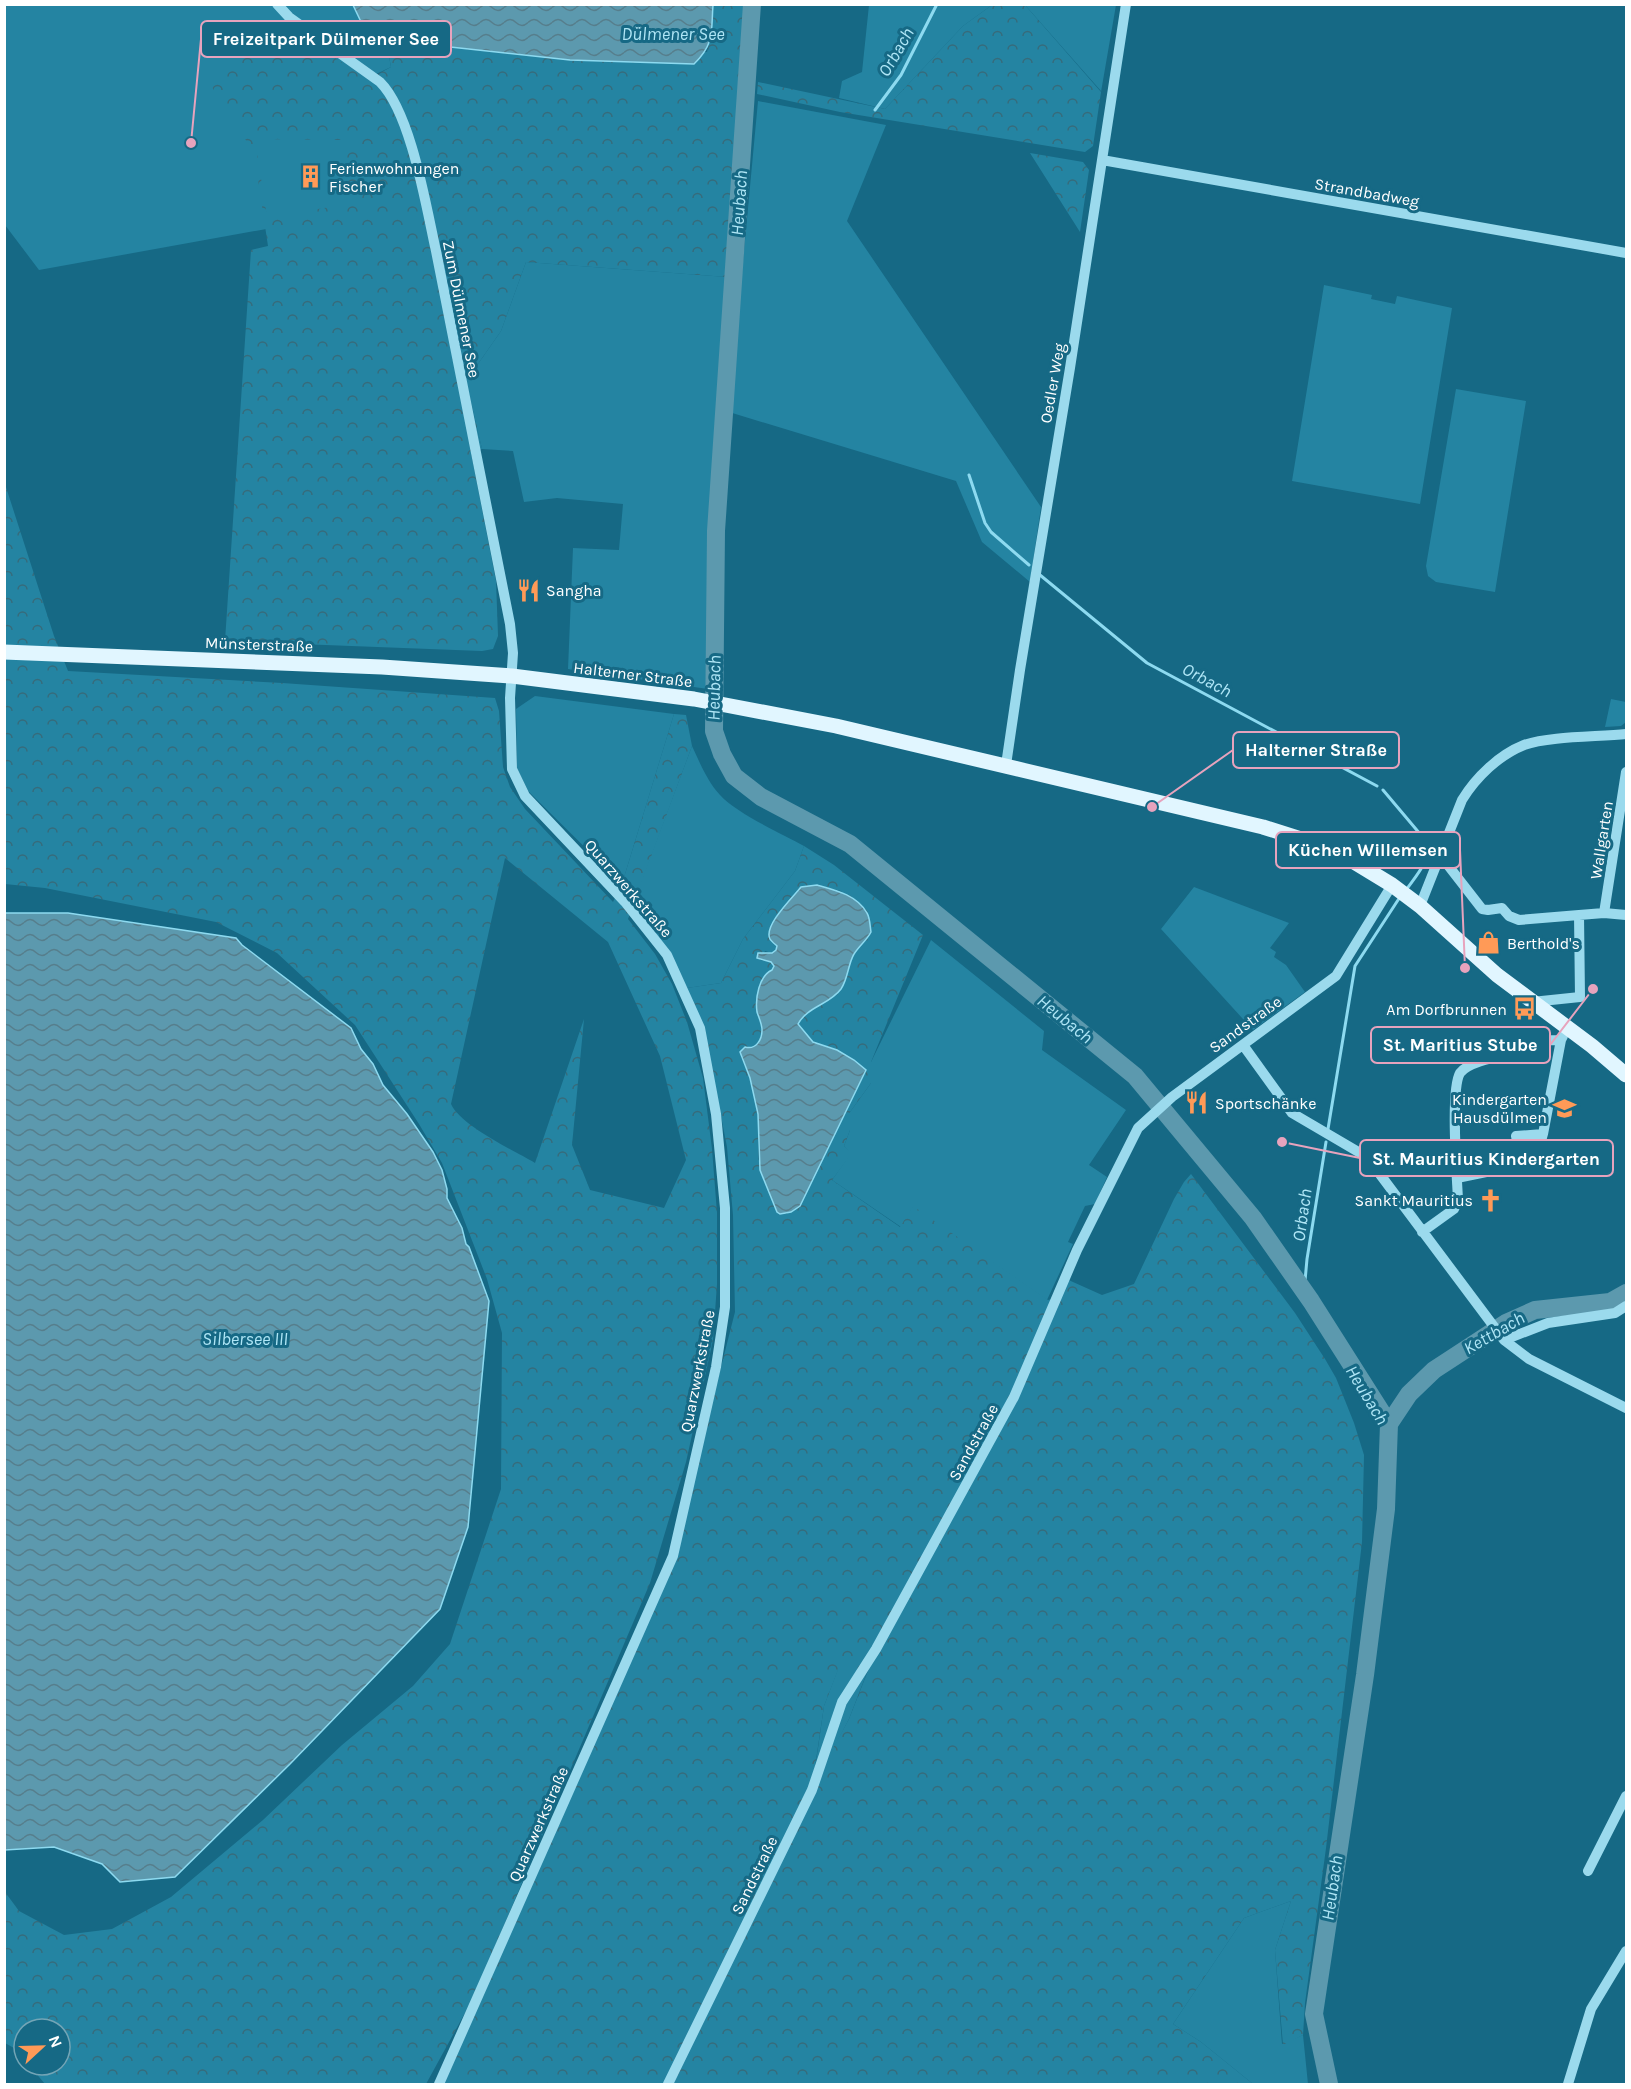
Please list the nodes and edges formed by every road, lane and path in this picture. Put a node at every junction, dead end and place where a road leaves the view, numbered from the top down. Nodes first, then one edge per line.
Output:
1 (277, 4) edge
2 (1126, 4) edge
3 (1102, 160) junction
4 (1626, 253) edge
5 (4, 652) edge
6 (512, 676) junction
7 (1626, 734) edge
8 (1006, 765) junction
9 (1626, 772) edge
10 (1440, 855) junction
11 (1404, 895) junction
12 (1604, 913) junction
13 (1579, 915) junction
14 (1626, 915) edge
15 (1532, 1002) junction
16 (1564, 1034) junction
17 (1243, 1045) junction
18 (1626, 1075) edge
19 (1543, 1134) junction
20 (1522, 1166) junction
21 (1457, 1178) junction
22 (1422, 1232) junction
23 (1626, 1306) edge
24 (1503, 1337) junction
25 (1626, 1408) edge
26 (1626, 1796) edge
27 (1588, 1871) dead end
28 (1626, 1951) edge
29 (439, 2085) edge
30 (668, 2085) edge
31 (1568, 2085) edge

1 - 6 street, Zum Dülmener See
2 - 3 street, Oedler Weg
3 - 4 street, Strandbadweg
3 - 8 street, Oedler Weg
5 - 6 main road, Münsterstraße
6 - 8 main road, Halterner Straße
6 - 29 street, Quarzwerkstraße
7 - 10 street
8 - 11 main road, Halterner Straße
9 - 12 street, Wallgarten
10 - 11 street
10 - 13 street
11 - 15 main road, Halterner Straße
11 - 17 street, Sandstraße
12 - 13 street
12 - 14 street
13 - 15 street
15 - 16 main road, Halterner Straße
16 - 18 main road, Halterner Straße
16 - 19 street
16 - 21 street
17 - 22 street
17 - 30 street, Sandstraße
19 - 20 street
19 - 20 street
20 - 21 street
21 - 22 street
22 - 24 street
23 - 24 street
24 - 25 street
26 - 27 street
28 - 31 street

